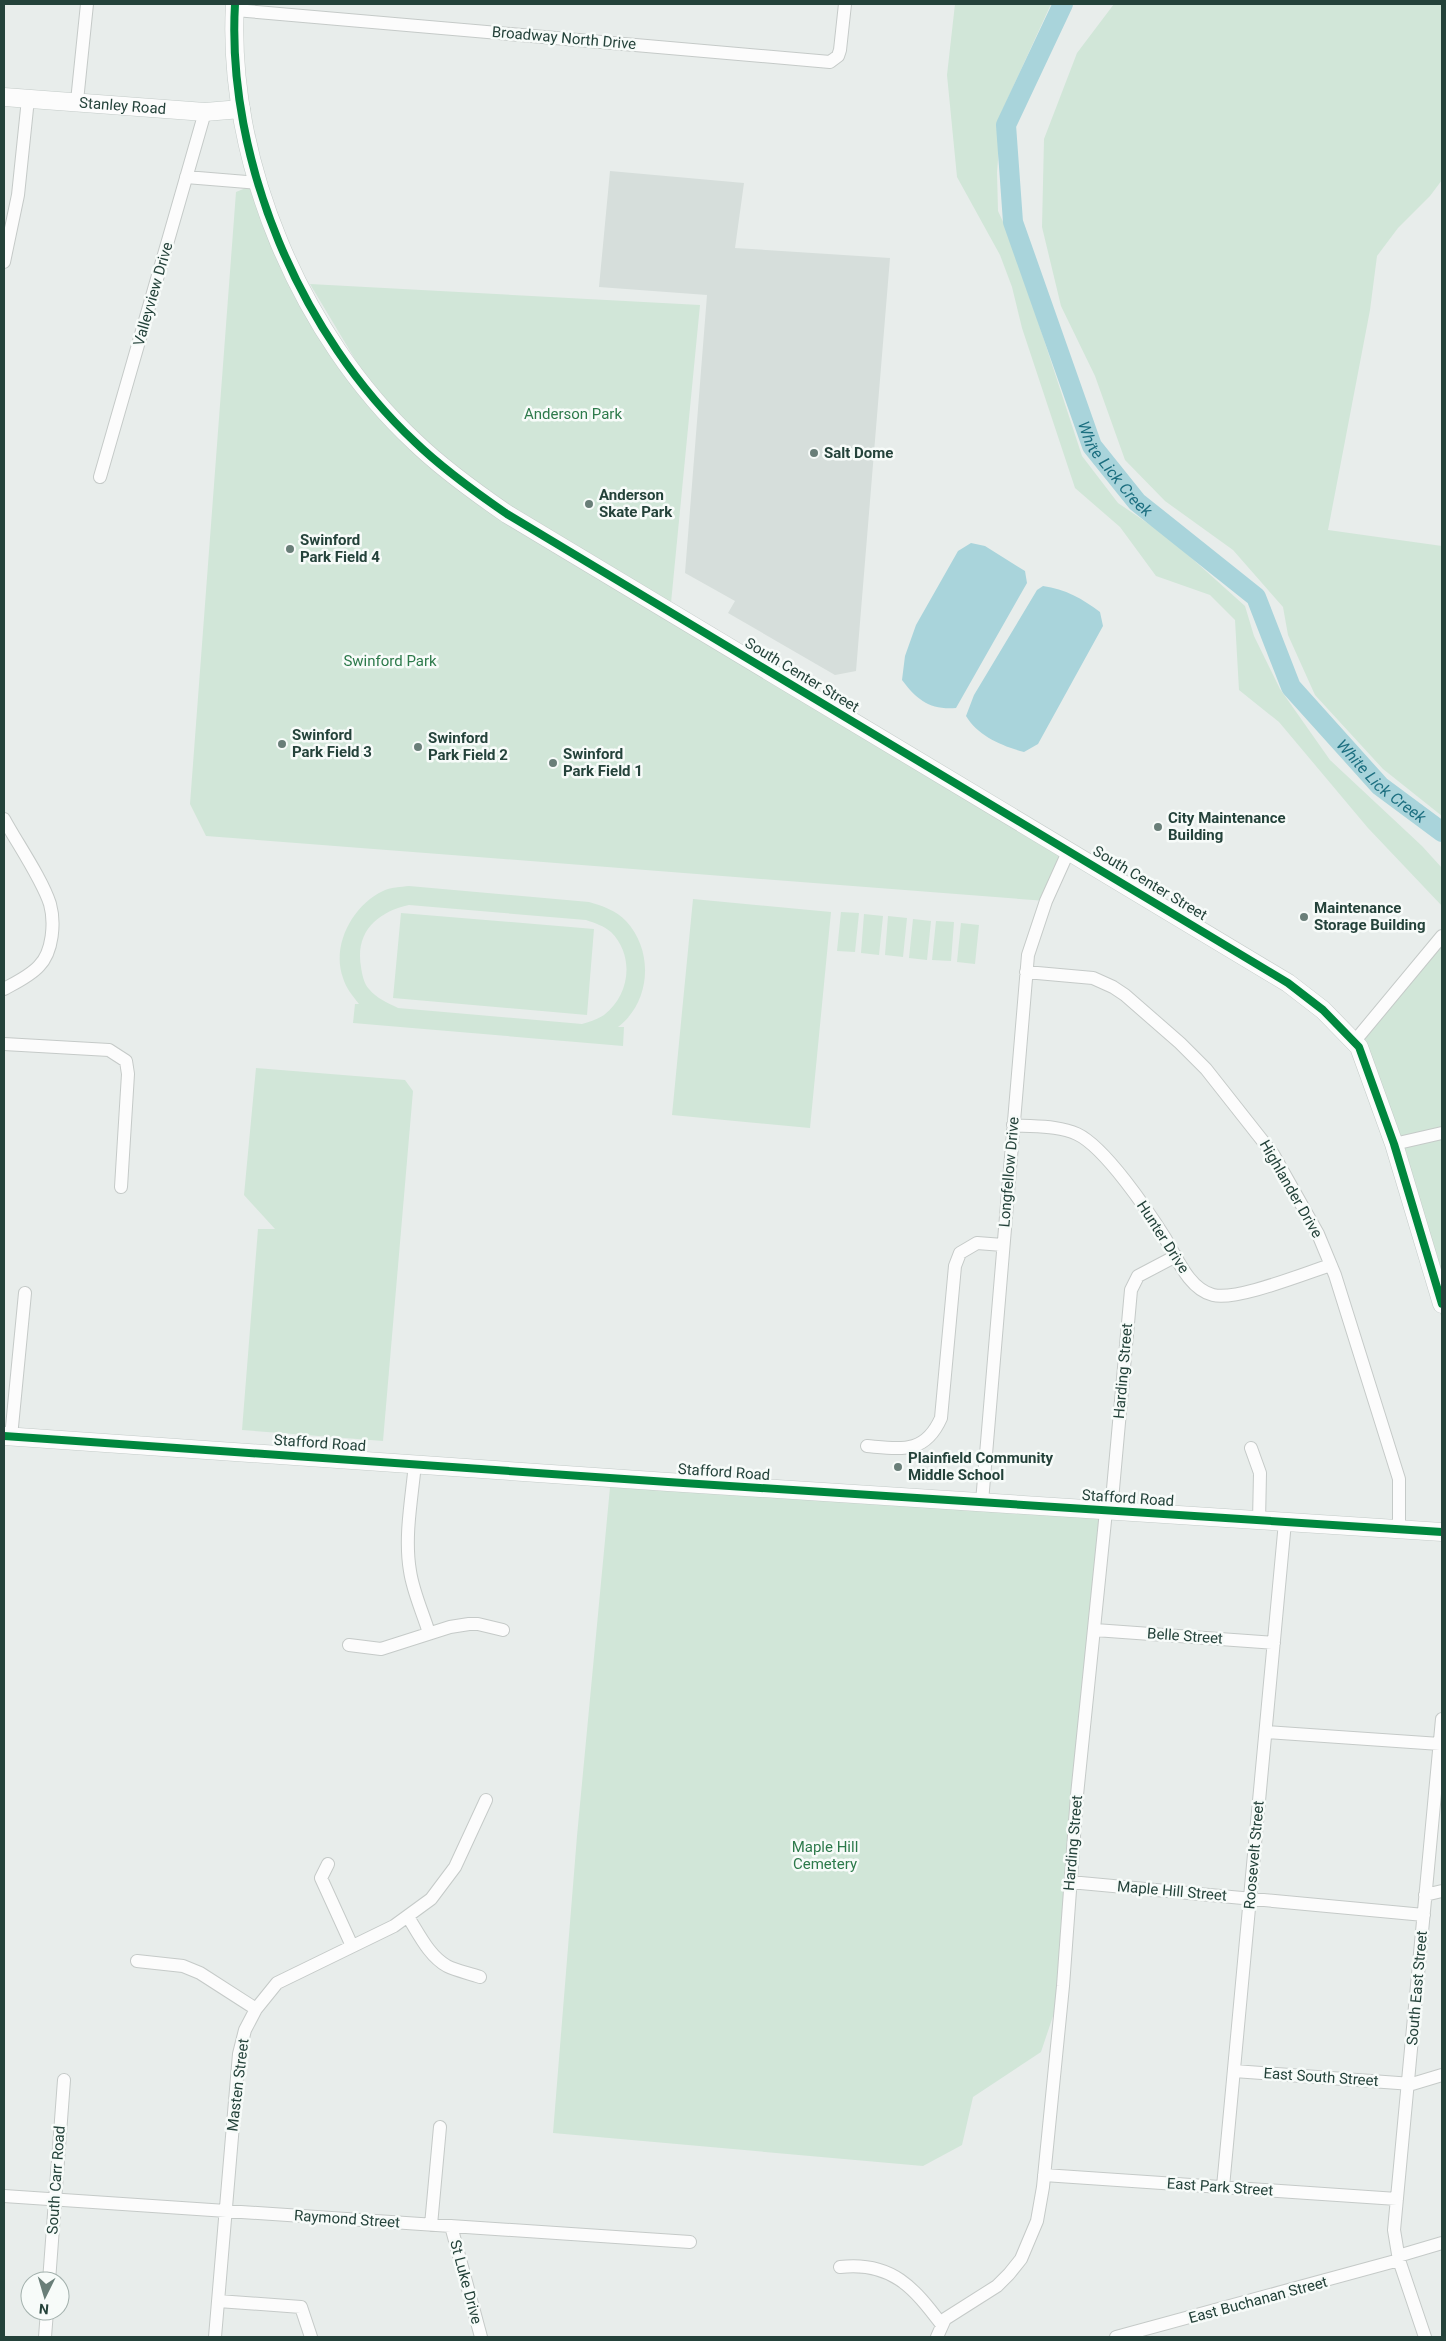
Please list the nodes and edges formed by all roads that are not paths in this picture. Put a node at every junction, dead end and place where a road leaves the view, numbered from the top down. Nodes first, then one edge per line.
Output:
1 (87, 4) edge
2 (844, 4) edge
3 (235, 7) edge
4 (4, 96) edge
5 (28, 99) junction
6 (77, 102) junction
7 (242, 109) junction
8 (206, 112) junction
9 (186, 177) junction
10 (258, 183) junction
11 (4, 258) edge
12 (100, 477) dead end
13 (4, 819) edge
14 (1069, 850) junction
15 (1442, 936) edge
16 (1026, 972) junction
17 (4, 989) edge
18 (1354, 1042) junction
19 (4, 1044) edge
20 (1013, 1125) junction
21 (1442, 1133) edge
22 (1394, 1144) junction
23 (121, 1187) dead end
24 (1003, 1245) junction
25 (1176, 1256) junction
26 (1331, 1265) junction
27 (25, 1293) dead end
28 (1442, 1304) edge
29 (8, 1436) edge
30 (867, 1446) dead end
31 (1251, 1448) dead end
32 (415, 1463) junction
33 (982, 1502) junction
34 (1109, 1511) junction
35 (1259, 1521) junction
36 (1285, 1522) junction
37 (1399, 1529) junction
38 (1442, 1532) edge
39 (503, 1630) dead end
40 (1095, 1630) junction
41 (429, 1634) junction
42 (1274, 1643) junction
43 (349, 1644) dead end
44 (1442, 1719) edge
45 (1266, 1732) junction
46 (1440, 1744) junction
47 (486, 1800) dead end
48 (328, 1864) dead end
49 (1070, 1882) junction
50 (1442, 1891) edge
51 (1426, 1895) junction
52 (1250, 1898) junction
53 (1424, 1914) junction
54 (408, 1918) junction
55 (352, 1946) junction
56 (137, 1961) dead end
57 (480, 1977) dead end
58 (256, 2009) junction
59 (1234, 2071) junction
60 (1442, 2075) edge
61 (64, 2080) dead end
62 (1408, 2084) junction
63 (440, 2127) dead end
64 (1044, 2175) junction
65 (1223, 2188) junction
66 (4, 2196) edge
67 (1397, 2199) junction
68 (55, 2200) junction
69 (225, 2211) junction
70 (431, 2225) junction
71 (452, 2226) junction
72 (690, 2242) dead end
73 (1442, 2243) edge
74 (1398, 2258) junction
75 (840, 2267) dead end
76 (50, 2271) edge
77 (218, 2301) junction
78 (46, 2321) edge
79 (942, 2325) junction
80 (44, 2337) edge
81 (215, 2337) edge
82 (311, 2337) edge
83 (482, 2337) edge
84 (937, 2337) edge
85 (1116, 2337) edge
86 (1425, 2337) edge

1 - 6 street
2 - 3 street, Broadway North Drive
3 - 7 main road, South Center Street
4 - 5 main road, Stanley Road
5 - 6 main road, Stanley Road
5 - 11 street
6 - 8 main road, Stanley Road
7 - 8 main road, Stanley Road
7 - 10 main road, South Center Street
8 - 9 street, Valleyview Drive
9 - 10 street
9 - 12 street, Valleyview Drive
10 - 14 main road, South Center Street
13 - 17 street
14 - 16 street, Longfellow Drive
14 - 18 main road, South Center Street
15 - 18 street
16 - 20 street, Longfellow Drive
16 - 26 street, Highlander Drive
18 - 22 main road, South Center Street
19 - 23 street
20 - 24 street, Longfellow Drive
20 - 25 street, Hunter Drive
21 - 22 street
22 - 28 main road, South Center Street
24 - 30 street
24 - 33 street, Longfellow Drive
25 - 26 street, Hunter Drive
25 - 34 street, Harding Street
26 - 37 street, Highlander Drive
27 - 29 street
29 - 32 main road, Stafford Road
31 - 35 street
32 - 33 main road, Stafford Road
32 - 41 street
33 - 34 main road, Stafford Road
34 - 35 main road, Stafford Road
34 - 40 street, Harding Street
35 - 36 main road, Stafford Road
36 - 37 main road, Stafford Road
36 - 42 street, Roosevelt Street
37 - 38 main road, Stafford Road
39 - 41 street
40 - 42 street, Belle Street
40 - 49 street, Harding Street
41 - 43 street
42 - 45 street, Roosevelt Street
44 - 46 street, South East Street
45 - 46 street
45 - 52 street, Roosevelt Street
46 - 51 street, South East Street
47 - 54 street, Masten Street
48 - 55 street
49 - 52 street, Maple Hill Street
49 - 64 street, Harding Street
50 - 51 street
51 - 53 street, South East Street
52 - 53 street, Maple Hill Street
52 - 59 street, Roosevelt Street
53 - 62 street, South East Street
54 - 55 street, Masten Street
54 - 57 street
55 - 58 street, Masten Street
56 - 58 street
58 - 69 street, Masten Street
59 - 62 street, East South Street
59 - 65 street, Roosevelt Street
60 - 62 street, East South Street
61 - 68 street, South Carr Road
62 - 67 street, South East Street
63 - 70 street
64 - 65 street, East Park Street
64 - 79 street, Harding Street
65 - 67 street, East Park Street
66 - 68 street, Raymond Street
67 - 74 street, South East Street
68 - 69 street, Raymond Street
68 - 76 street, South Carr Road
69 - 70 street, Raymond Street
69 - 77 street, Masten Street
70 - 71 street, Raymond Street
71 - 72 street, Raymond Street
71 - 83 street, St Luke Drive
73 - 74 street, East Buchanan Street
74 - 85 street, East Buchanan Street
74 - 86 street, South East Street
75 - 79 street
77 - 81 street, Masten Street
77 - 82 street
78 - 80 street
79 - 84 street

